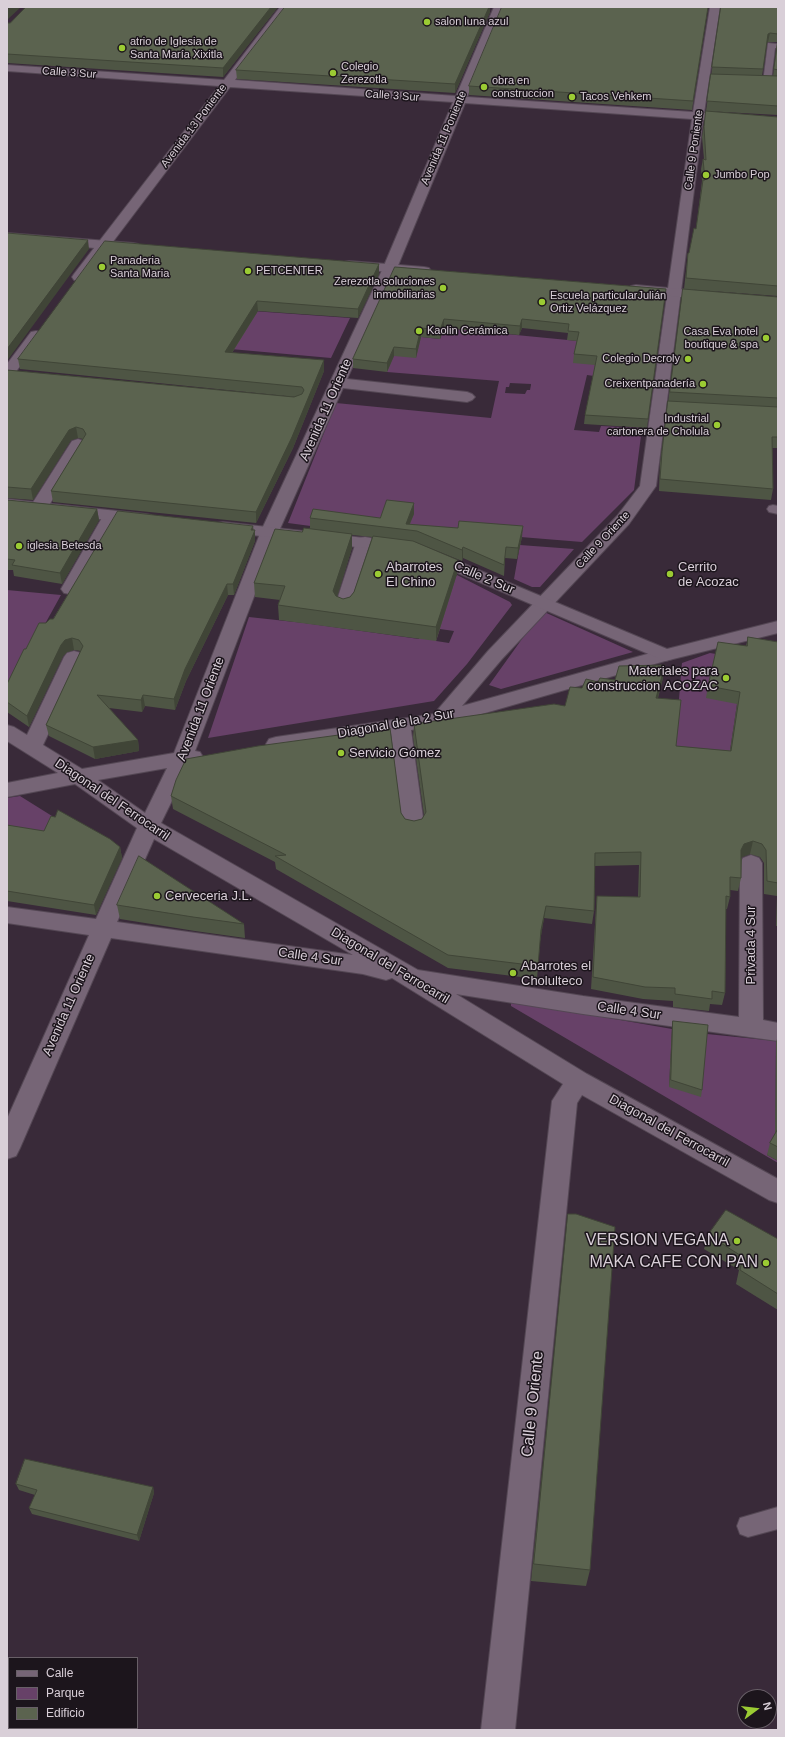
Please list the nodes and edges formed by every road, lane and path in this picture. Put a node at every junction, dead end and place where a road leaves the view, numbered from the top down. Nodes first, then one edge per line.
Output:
1 (285, 7) edge
2 (716, 7) edge
3 (496, 8) edge
4 (778, 46) edge
5 (7, 68) edge
6 (778, 82) edge
7 (226, 84) junction
8 (460, 100) junction
9 (698, 116) junction
10 (720, 117) edge
11 (7, 237) edge
12 (102, 244) junction
13 (149, 248) edge
14 (335, 264) edge
15 (390, 268) junction
16 (437, 272) edge
17 (71, 288) edge
18 (626, 288) edge
19 (674, 292) junction
20 (726, 297) edge
21 (44, 325) edge
22 (7, 374) edge
23 (26, 376) edge
24 (338, 384) junction
25 (467, 396) dead end
26 (78, 444) edge
27 (7, 504) edge
28 (39, 507) junction
29 (112, 516) junction
30 (160, 520) edge
31 (207, 525) edge
32 (270, 531) junction
33 (366, 542) junction
34 (70, 589) edge
35 (543, 604) junction
36 (344, 606) edge
37 (778, 628) edge
38 (665, 655) junction
39 (74, 657) dead end
40 (440, 719) junction
41 (400, 725) junction
42 (7, 732) edge
43 (32, 747) junction
44 (257, 747) edge
45 (212, 754) edge
46 (182, 759) junction
47 (78, 776) junction
48 (7, 790) edge
49 (413, 825) edge
50 (149, 826) junction
51 (751, 863) dead end
52 (7, 916) edge
53 (103, 929) junction
54 (410, 977) junction
55 (751, 1028) junction
56 (778, 1032) edge
57 (578, 1081) junction
58 (7, 1148) edge
59 (778, 1192) edge
60 (778, 1518) edge
61 (748, 1526) dead end
62 (498, 1730) edge

1 - 7 street, Avenida 13 Poniente
2 - 9 street, Calle 9 Poniente
3 - 8 street, Avenida 11 Poniente
4 - 6 lane
5 - 7 street, Calle 3 Sur
7 - 8 street, Calle 3 Sur
7 - 12 street, Avenida 13 Poniente
8 - 9 street, Calle 3 Sur
8 - 15 street, Avenida 11 Poniente
9 - 10 street, Calle 3 Sur
9 - 19 street, Calle 9 Poniente
11 - 12 street
12 - 13 street
12 - 17 street, Avenida 13 Poniente
14 - 15 street
15 - 16 street
15 - 24 street, Avenida 11 Oriente
18 - 19 street
19 - 20 street
19 - 35 street, Calle 9 Oriente
21 - 22 street
22 - 23 street
24 - 25 street
24 - 32 street, Avenida 11 Oriente
26 - 28 street
27 - 28 street
28 - 29 street
29 - 30 street
29 - 34 street
31 - 32 street, Calle 2 Sur
32 - 33 street, Calle 2 Sur
32 - 46 street, Avenida 11 Oriente
33 - 35 street, Calle 2 Sur
33 - 36 street
35 - 38 street, Calle 2 Sur
35 - 40 street, Calle 9 Oriente
37 - 38 street, Diagonal de la 2 Sur
38 - 40 street, Diagonal de la 2 Sur
39 - 43 street
40 - 41 street, Diagonal de la 2 Sur
41 - 44 street, Diagonal de la 2 Sur
41 - 49 street
42 - 43 street, Diagonal del Ferrocarril
43 - 47 street, Diagonal del Ferrocarril
45 - 46 street
46 - 47 street
46 - 50 street, Avenida 11 Oriente
47 - 48 street
47 - 50 street, Diagonal del Ferrocarril
50 - 53 street, Avenida 11 Oriente
50 - 54 street, Diagonal del Ferrocarril
51 - 55 street, Privada 4 Sur
52 - 53 street, Calle 4 Sur
53 - 54 street, Calle 4 Sur
53 - 58 street, Avenida 11 Oriente
54 - 55 street, Calle 4 Sur
54 - 57 street, Diagonal del Ferrocarril
55 - 56 street, Calle 4 Sur
57 - 59 street, Diagonal del Ferrocarril
57 - 62 street, Calle 9 Oriente
60 - 61 lane

